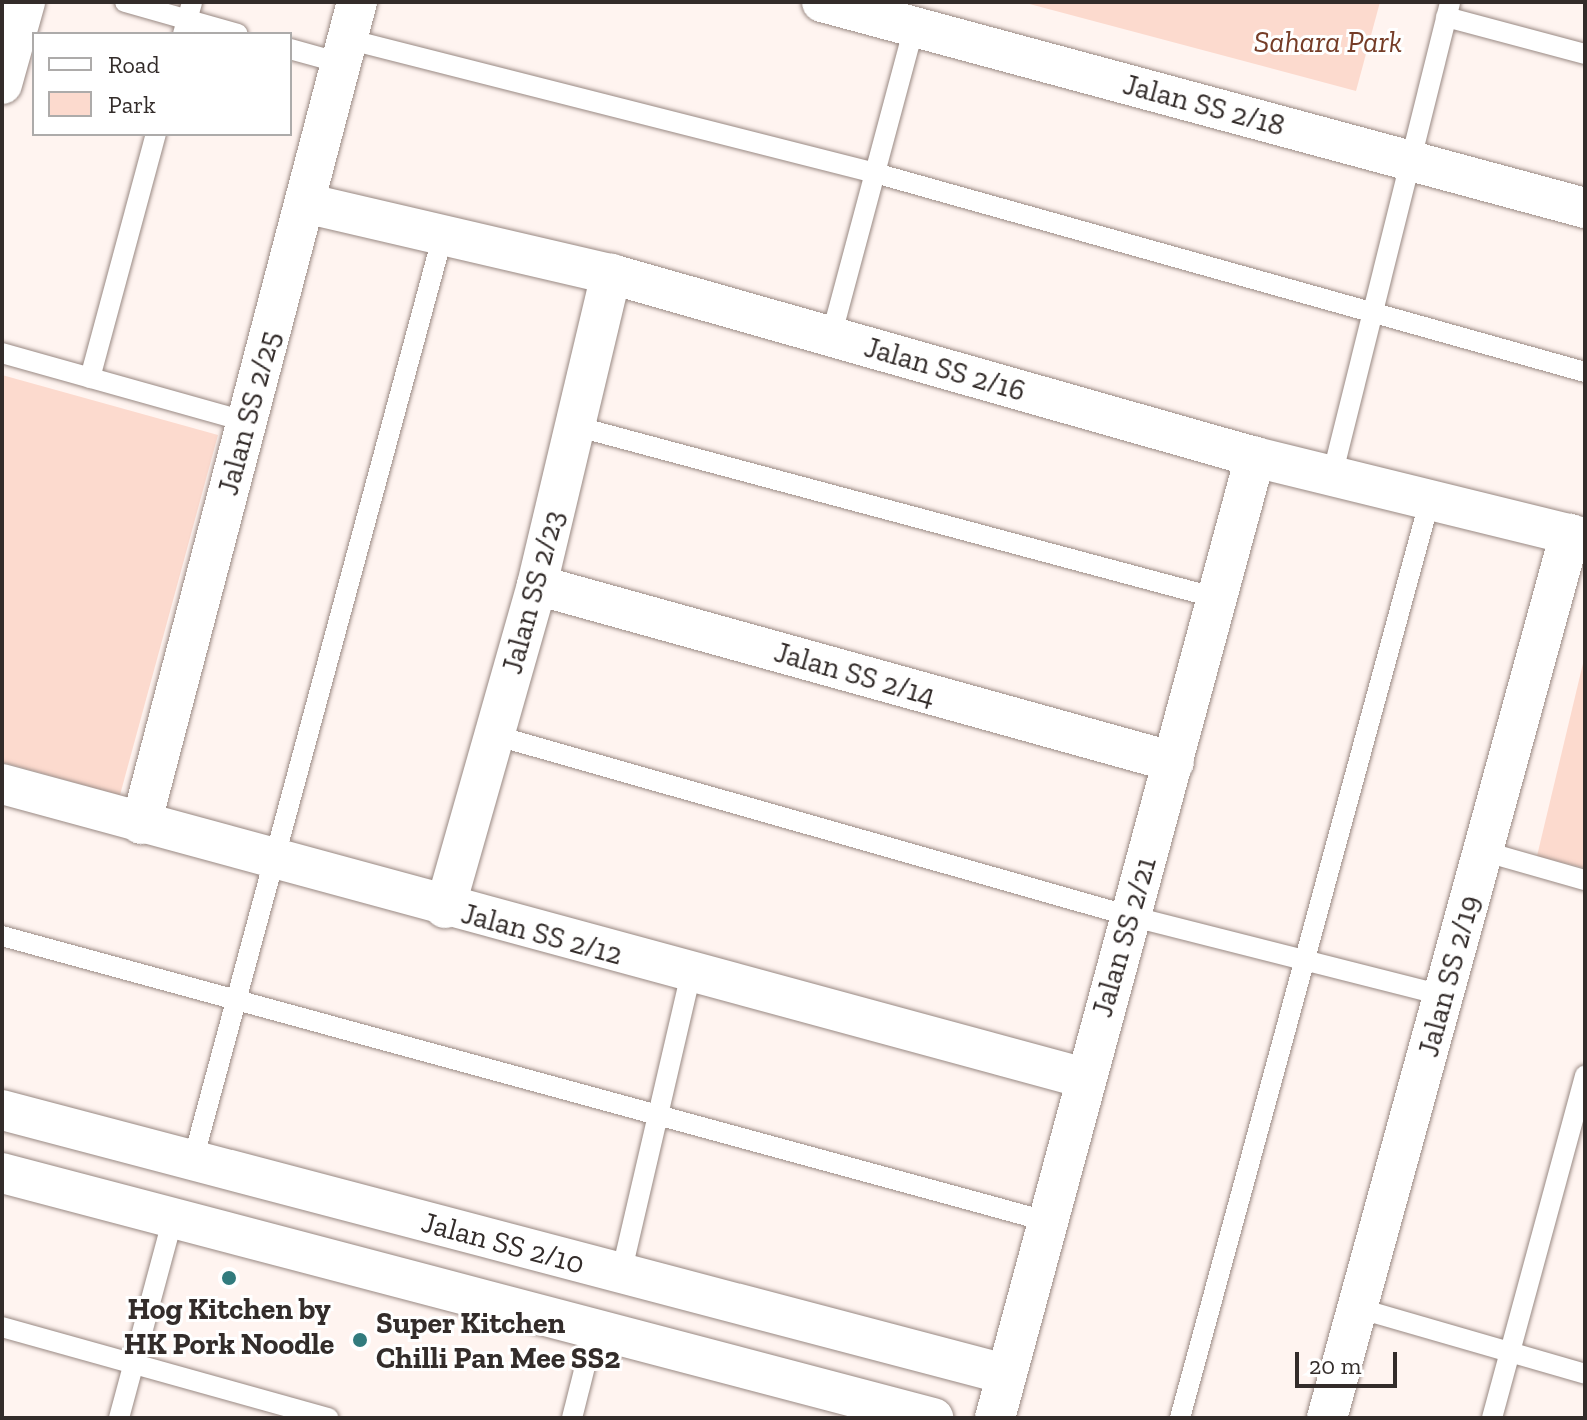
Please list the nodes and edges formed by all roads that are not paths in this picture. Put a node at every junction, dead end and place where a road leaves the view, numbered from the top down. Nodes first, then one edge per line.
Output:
1 (25, 2) edge
2 (125, 2) edge
3 (822, 2) edge
4 (1448, 10) edge
5 (187, 18) edge
6 (914, 27) junction
7 (232, 32) edge
8 (348, 35) edge
9 (292, 49) edge
10 (1585, 54) edge
11 (2, 84) edge
12 (155, 136) edge
13 (1408, 160) junction
14 (875, 173) junction
15 (305, 203) junction
16 (1585, 208) edge
17 (443, 235) junction
18 (611, 274) junction
19 (1370, 314) junction
20 (831, 337) junction
21 (2, 353) edge
22 (1585, 372) edge
23 (90, 378) junction
24 (247, 422) junction
25 (575, 426) junction
26 (1255, 457) junction
27 (1332, 476) junction
28 (1430, 499) junction
29 (1578, 536) edge
30 (537, 585) junction
31 (1217, 598) junction
32 (494, 735) junction
33 (1174, 762) junction
34 (2, 784) edge
35 (141, 824) junction
36 (1483, 851) junction
37 (276, 861) junction
38 (1585, 880) edge
39 (445, 908) junction
40 (1130, 916) junction
41 (2, 936) edge
42 (1304, 960) junction
43 (691, 973) junction
44 (1443, 995) junction
45 (237, 1000) junction
46 (1585, 1075) edge
47 (1084, 1078) junction
48 (2, 1110) edge
49 (658, 1113) junction
50 (193, 1160) junction
51 (2, 1173) edge
52 (172, 1221) junction
53 (1046, 1221) junction
54 (621, 1274) junction
55 (1357, 1308) junction
56 (2, 1327) edge
57 (594, 1331) junction
58 (1510, 1352) junction
59 (133, 1363) junction
60 (1005, 1374) junction
61 (1585, 1374) edge
62 (119, 1418) edge
63 (329, 1418) edge
64 (572, 1418) edge
65 (933, 1418) edge
66 (995, 1418) edge
67 (1180, 1418) edge
68 (1327, 1418) edge
69 (1492, 1418) edge

1 - 11 street
2 - 5 lane
3 - 6 street, Jalan SS 2/18
4 - 10 lane
4 - 13 lane
5 - 7 lane
6 - 13 street, Jalan SS 2/18
6 - 14 lane
8 - 9 lane
8 - 14 lane
8 - 15 street, Jalan SS 2/25
12 - 23 lane
13 - 16 street, Jalan SS 2/18
13 - 19 lane
14 - 19 lane
14 - 20 lane
15 - 17 street, Jalan SS 2/16
15 - 24 street, Jalan SS 2/25
17 - 18 street, Jalan SS 2/16
17 - 37 lane
18 - 20 street, Jalan SS 2/16
18 - 25 street, Jalan SS 2/23
19 - 22 lane
19 - 27 lane
20 - 26 street, Jalan SS 2/16
21 - 23 lane
23 - 24 lane
24 - 35 street, Jalan SS 2/25
25 - 30 street, Jalan SS 2/23
25 - 31 lane
26 - 27 street, Jalan SS 2/16
26 - 31 street, Jalan SS 2/21
27 - 28 street, Jalan SS 2/16
28 - 29 street, Jalan SS 2/16
28 - 42 lane
29 - 36 street, Jalan SS 2/19
30 - 32 street, Jalan SS 2/23
30 - 33 street, Jalan SS 2/14
31 - 33 street, Jalan SS 2/21
32 - 39 street, Jalan SS 2/23
32 - 40 lane
33 - 40 street, Jalan SS 2/21
34 - 35 street, Jalan SS 2/12
35 - 37 street, Jalan SS 2/12
36 - 38 lane
36 - 44 street, Jalan SS 2/19
37 - 39 street, Jalan SS 2/12
37 - 45 lane
39 - 43 street, Jalan SS 2/12
40 - 42 lane
40 - 47 street, Jalan SS 2/21
41 - 45 lane
42 - 44 lane
42 - 67 lane
43 - 47 street, Jalan SS 2/12
43 - 49 lane
44 - 55 street, Jalan SS 2/19
45 - 49 lane
45 - 50 lane
46 - 58 lane
47 - 53 street, Jalan SS 2/21
48 - 50 street, Jalan SS 2/10
49 - 53 lane
49 - 54 lane
50 - 54 street, Jalan SS 2/10
51 - 52 street, Jalan SS 2/10
52 - 57 street, Jalan SS 2/10
52 - 59 lane
53 - 60 street, Jalan SS 2/21
54 - 60 street, Jalan SS 2/10
55 - 58 lane
55 - 68 street, Jalan SS 2/19
56 - 59 lane
57 - 64 lane
57 - 65 street, Jalan SS 2/10
58 - 61 lane
58 - 69 lane
59 - 62 lane
59 - 63 lane
60 - 66 street, Jalan SS 2/21

